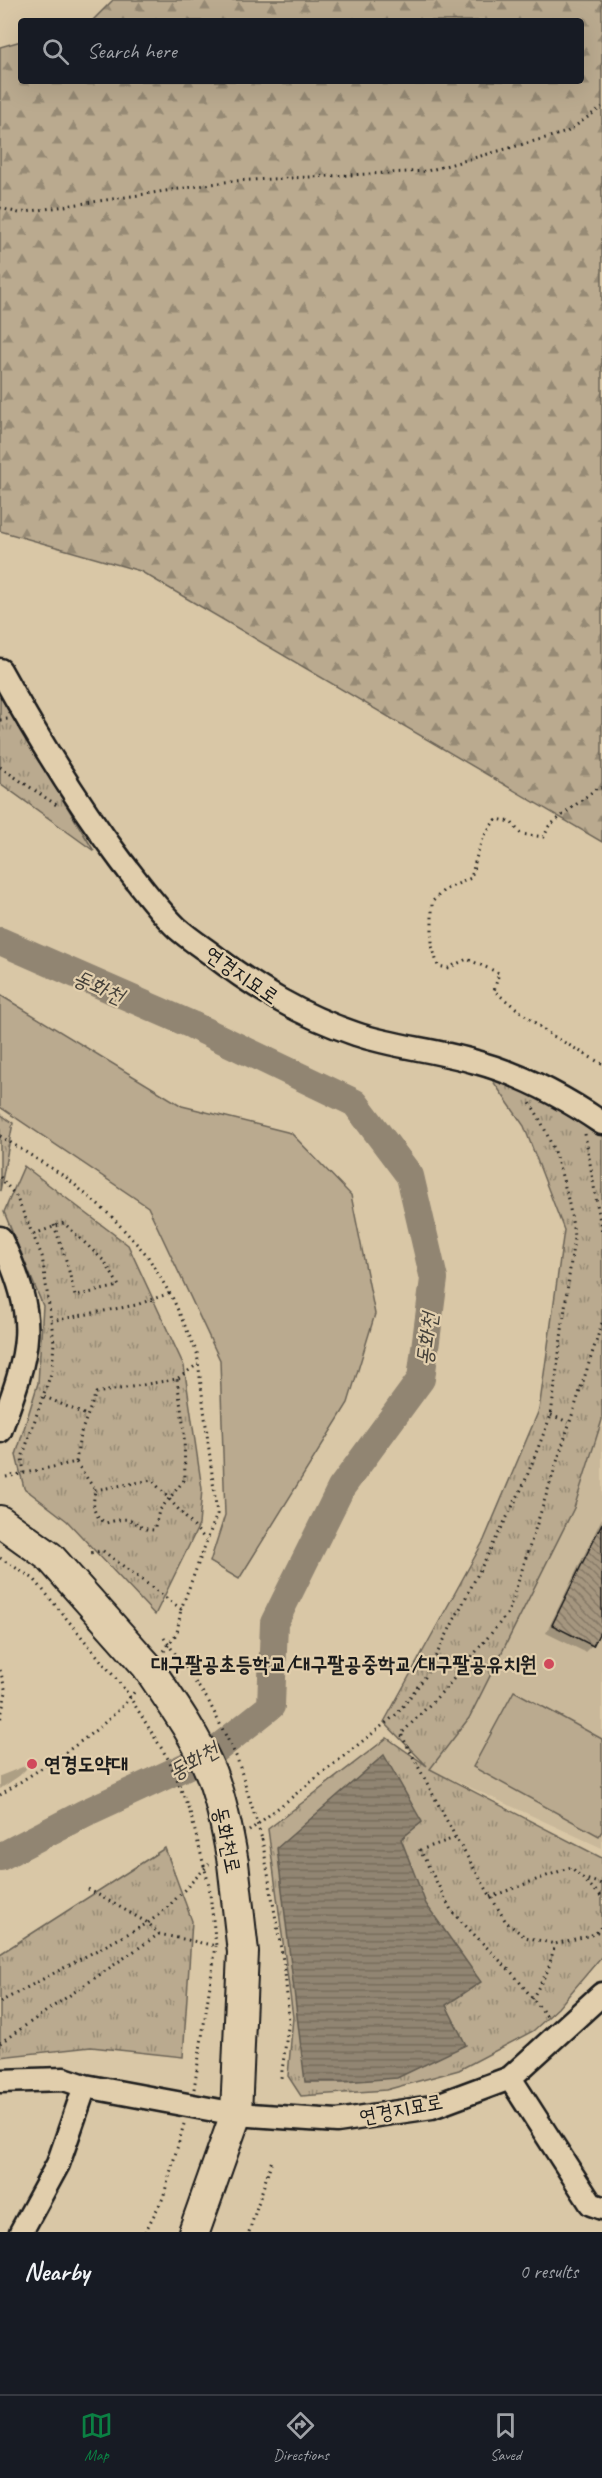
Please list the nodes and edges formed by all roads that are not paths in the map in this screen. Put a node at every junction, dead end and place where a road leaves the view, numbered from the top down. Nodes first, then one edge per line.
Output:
1 (0, 670) edge
2 (602, 1123) edge
3 (0, 1238) edge
4 (0, 1290) edge
5 (24, 1298) junction
6 (7, 1389) edge
7 (0, 1431) edge
8 (0, 1521) edge
9 (602, 1994) edge
10 (510, 2078) junction
11 (0, 2081) edge
12 (85, 2086) junction
13 (236, 2114) junction
14 (602, 2208) edge
15 (21, 2232) edge
16 (194, 2232) edge

1 - 2 street, 연경지묘로
3 - 5 street
4 - 5 street
5 - 6 street
6 - 7 street
8 - 13 main road, 동화천로, bridge
9 - 10 street, 연경지묘로
10 - 13 street, 연경지묘로
10 - 14 street
11 - 12 street, 연경지묘로
12 - 13 street, 연경지묘로
12 - 15 street
13 - 16 main road, 동화천로

